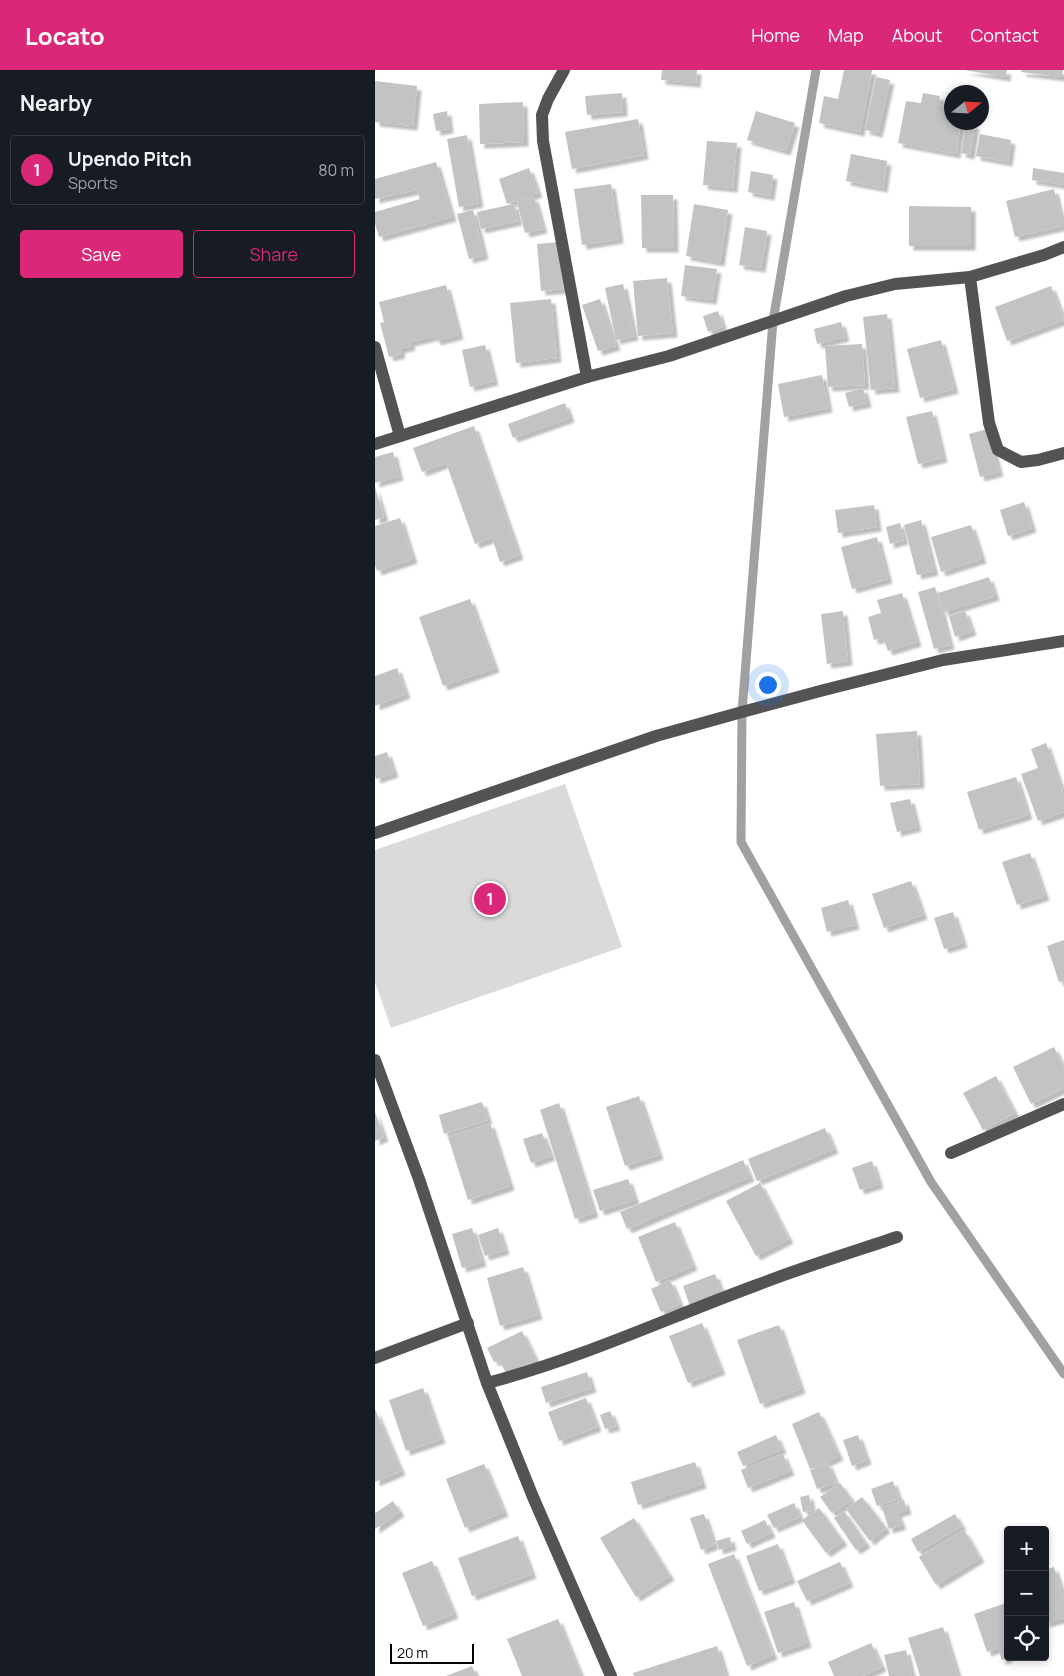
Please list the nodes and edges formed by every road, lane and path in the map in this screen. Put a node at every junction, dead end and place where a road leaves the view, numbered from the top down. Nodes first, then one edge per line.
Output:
1 (564, 70) edge
2 (1064, 247) edge
3 (970, 277) junction
4 (375, 346) edge
5 (587, 377) junction
6 (400, 436) junction
7 (375, 444) edge
8 (1064, 452) edge
9 (1064, 641) edge
10 (375, 833) edge
11 (375, 1060) edge
12 (1064, 1104) edge
13 (951, 1153) dead end
14 (897, 1237) dead end
15 (468, 1323) junction
16 (375, 1358) edge
17 (487, 1383) junction
18 (611, 1676) edge

1 - 5 street
2 - 3 street
3 - 5 street
3 - 8 street
4 - 6 street
5 - 6 street
6 - 7 street
9 - 10 street
11 - 15 street
12 - 13 street
14 - 17 street
15 - 16 street
15 - 17 street
17 - 18 street

